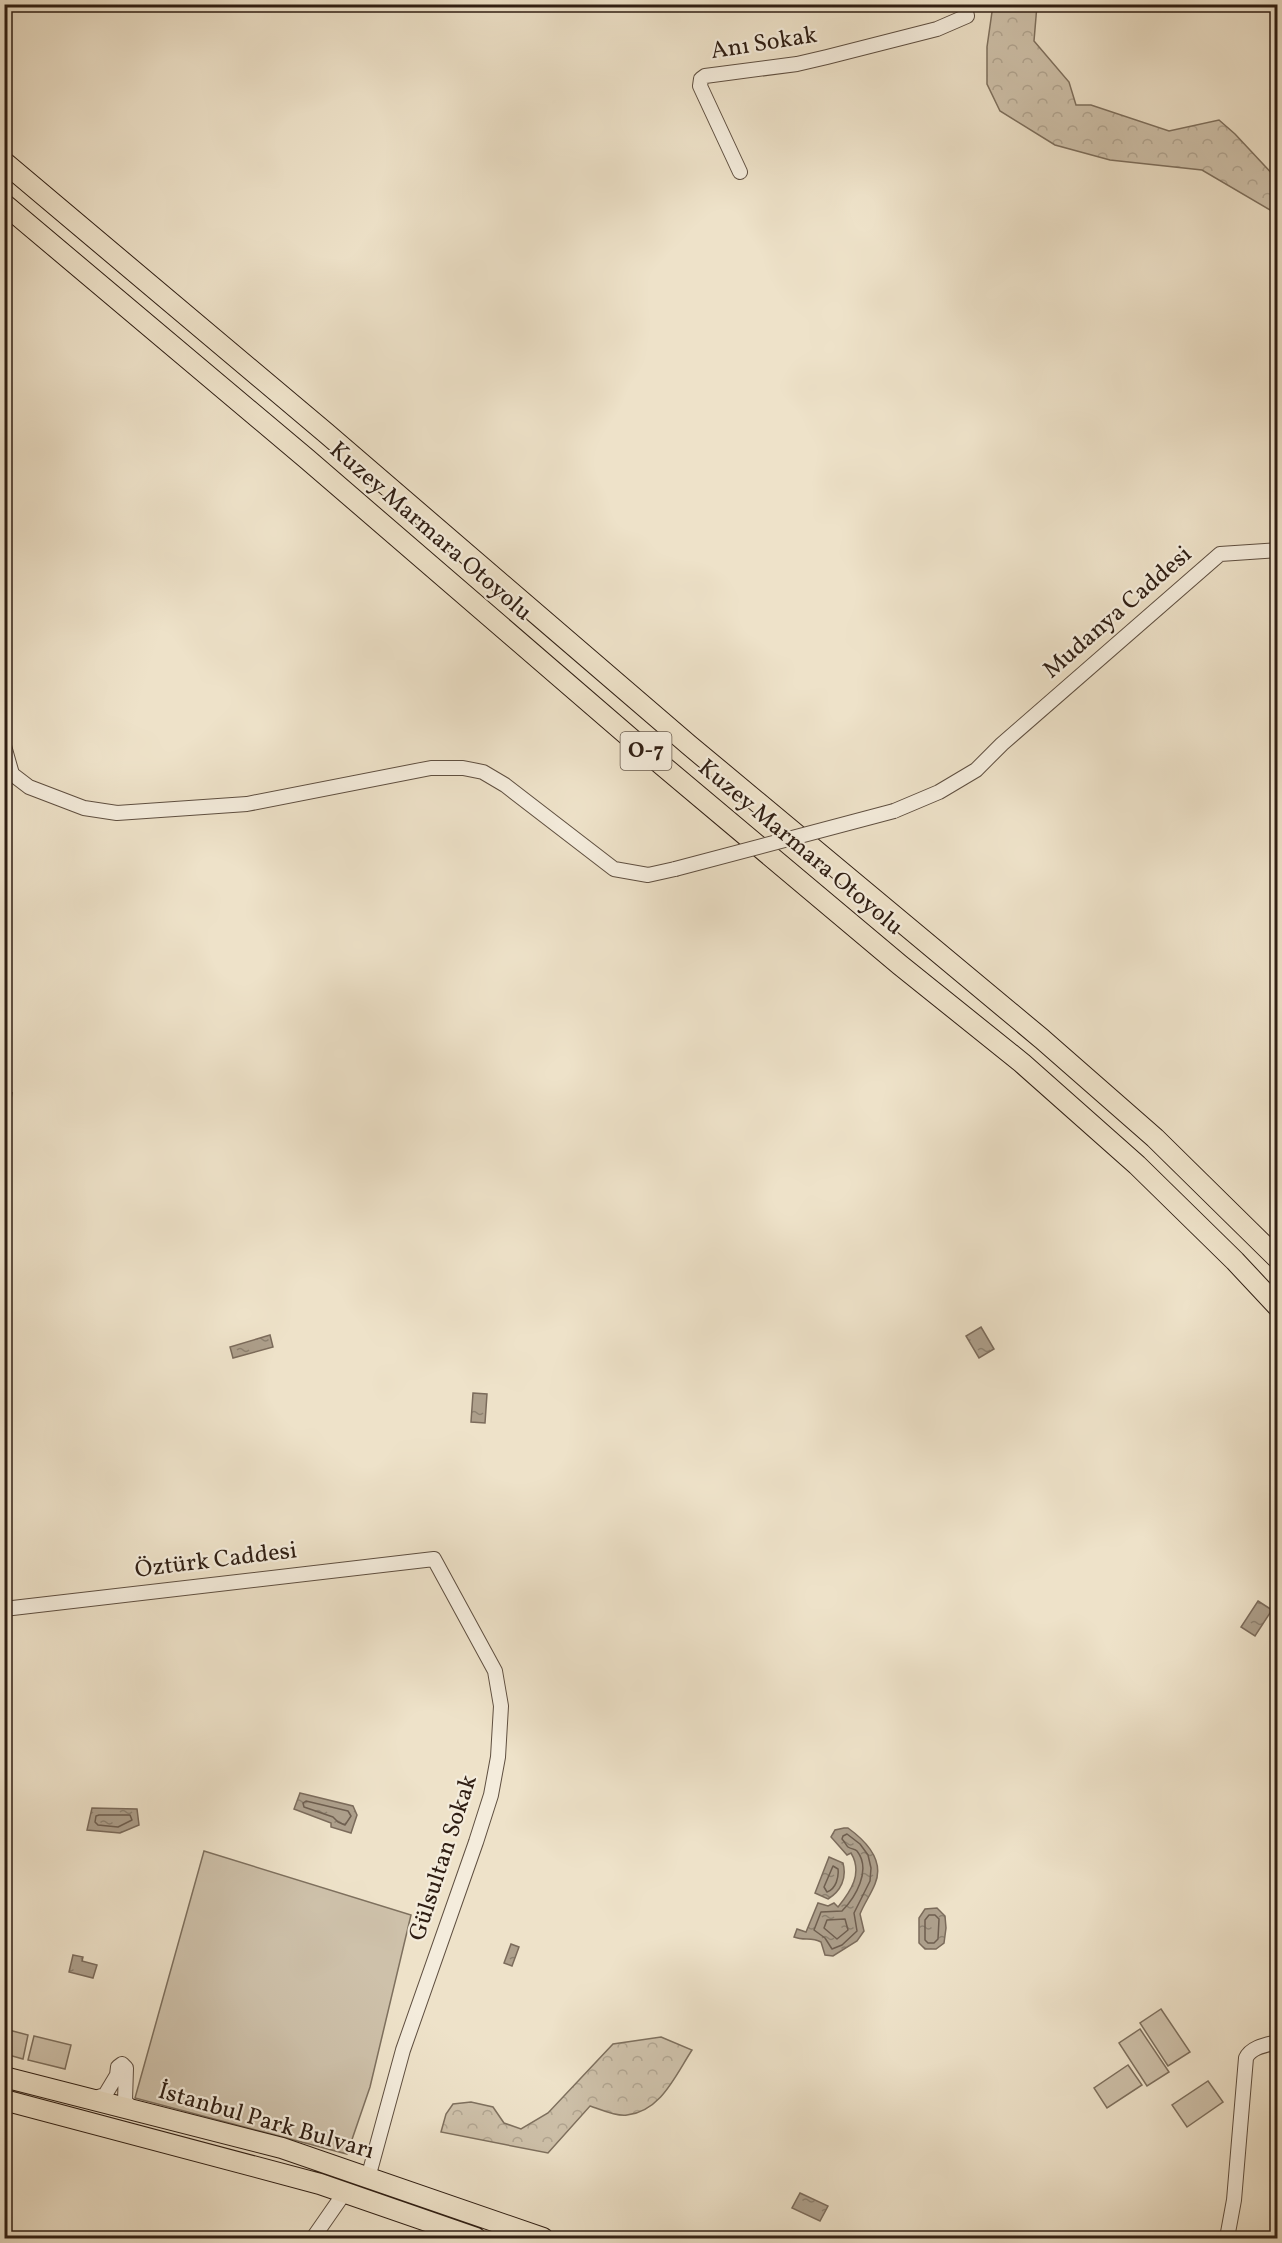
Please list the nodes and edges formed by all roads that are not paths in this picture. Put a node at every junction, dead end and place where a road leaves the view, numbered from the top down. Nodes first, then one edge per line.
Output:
1 (965, 10) edge
2 (4, 162) edge
3 (740, 172) dead end
4 (4, 204) edge
5 (1278, 550) edge
6 (4, 746) edge
7 (1278, 1259) edge
8 (1278, 1307) edge
9 (434, 1559) joint
10 (4, 1609) edge
11 (1278, 2042) edge
12 (4, 2077) edge
13 (92, 2099) junction
14 (4, 2100) edge
15 (133, 2110) junction
16 (368, 2178) junction
17 (345, 2192) junction
18 (522, 2235) edge
19 (313, 2238) edge
20 (476, 2238) edge
21 (543, 2238) edge
22 (1227, 2238) edge

1 - 3 street, Anı Sokak
2 - 7 highway, Kuzey Marmara Otoyolu / O-7
4 - 8 highway, Kuzey Marmara Otoyolu / O-7
5 - 6 street, Mudanya Caddesi, bridge
9 - 10 street, Öztürk Caddesi
9 - 16 street, Gülsultan Sokak
11 - 22 street
12 - 13 highway, İstanbul Park Bulvarı
13 - 15 highway, İstanbul Park Bulvarı
13 - 15 street
14 - 17 highway, İstanbul Park Bulvarı
15 - 16 highway, İstanbul Park Bulvarı
16 - 18 highway, İstanbul Park Bulvarı
17 - 19 street
17 - 20 highway, İstanbul Park Bulvarı
18 - 21 highway, İstanbul Park Bulvarı

